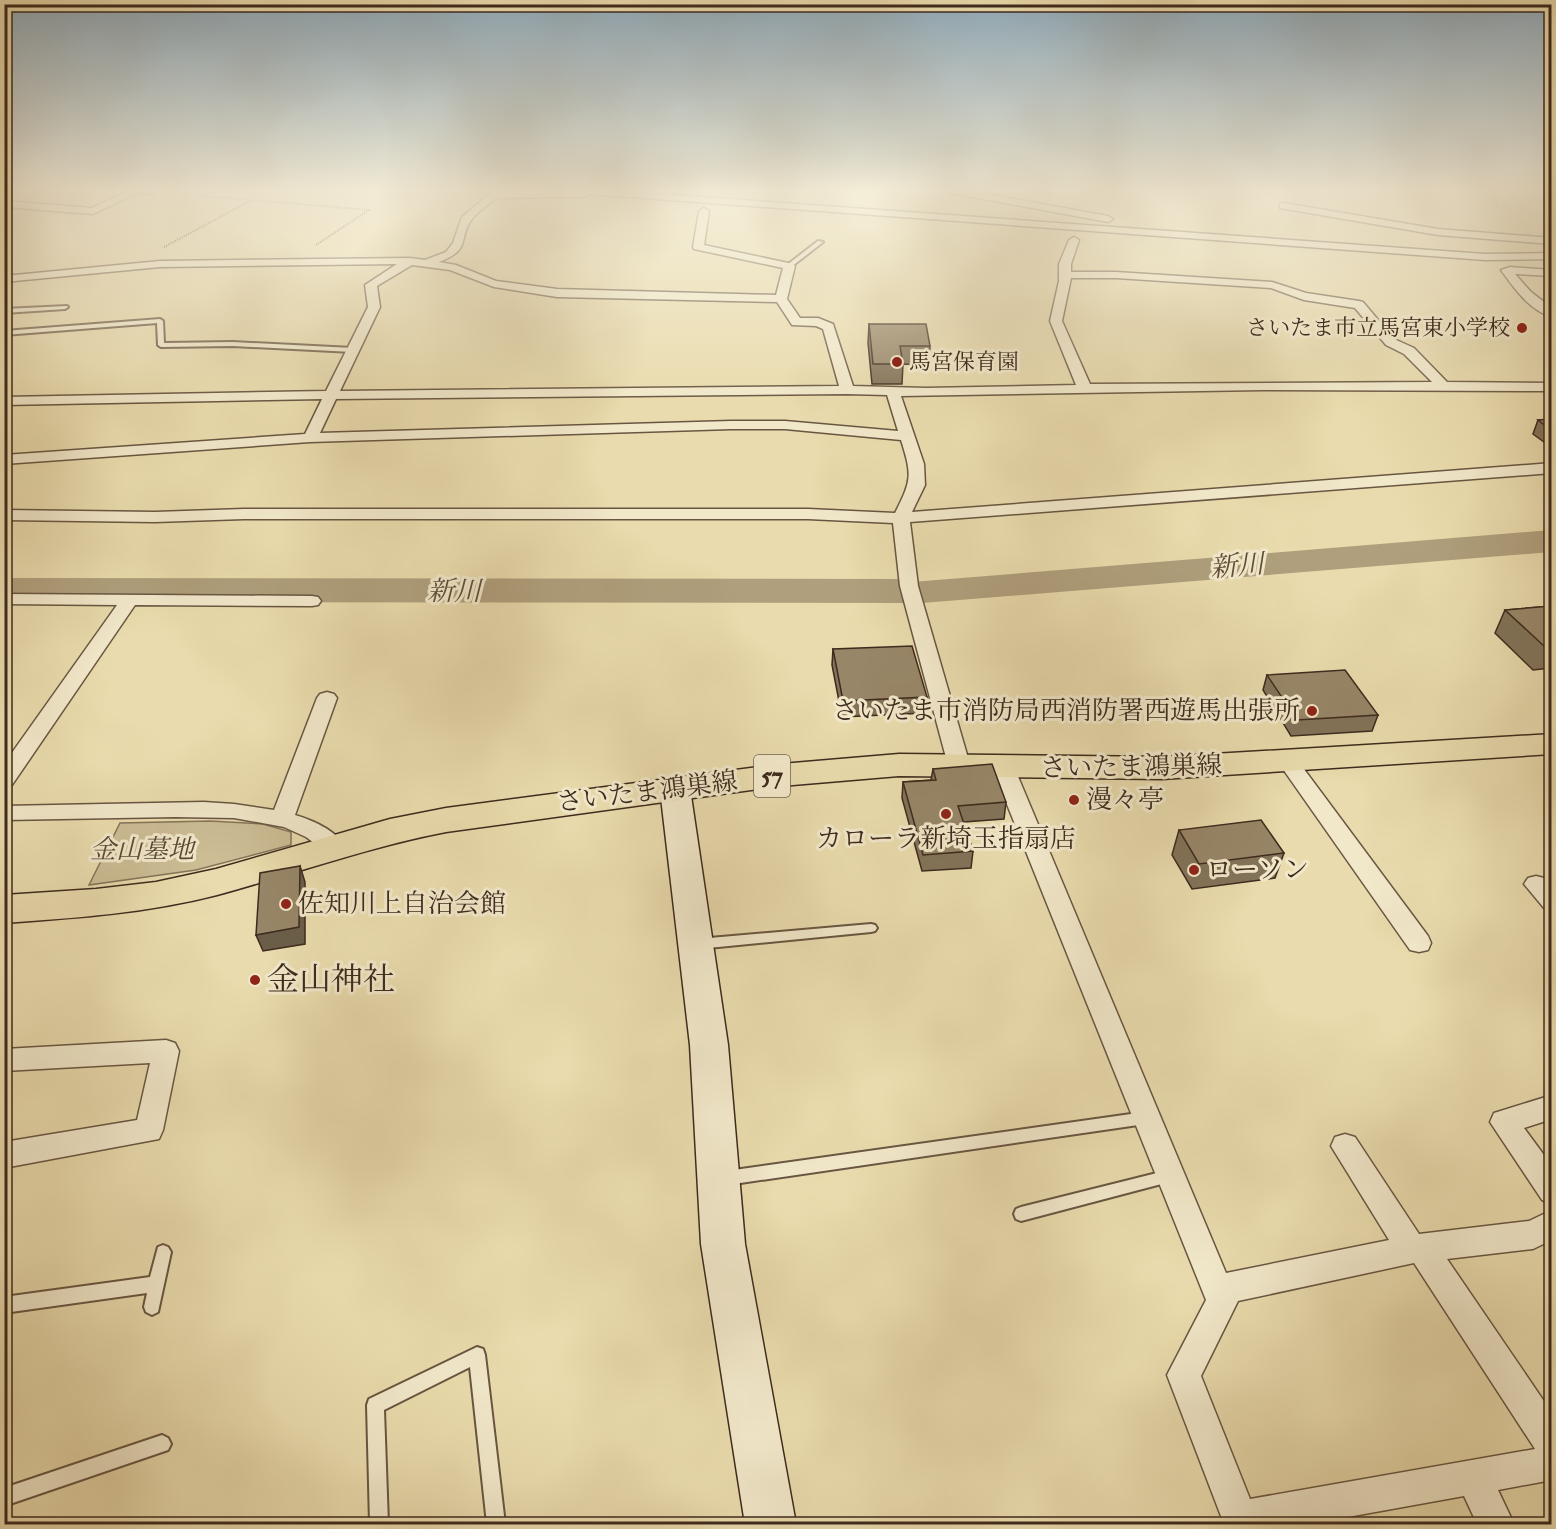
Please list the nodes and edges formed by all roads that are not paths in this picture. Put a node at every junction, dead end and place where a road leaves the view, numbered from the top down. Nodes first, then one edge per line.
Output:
1 (279, 261) edge
2 (410, 261) edge
3 (417, 261) edge
4 (767, 261) edge
5 (795, 261) edge
6 (1066, 261) edge
7 (1438, 261) edge
8 (1489, 261) edge
9 (429, 262) joint
10 (1459, 263) junction
11 (789, 266) junction
12 (1508, 270) junction
13 (1551, 273) edge
14 (1065, 275) junction
15 (4, 279) edge
16 (782, 299) junction
17 (65, 307) dead end
18 (4, 311) edge
19 (1551, 313) edge
20 (4, 333) edge
21 (353, 350) junction
22 (1443, 385) junction
23 (1551, 387) edge
24 (1084, 388) junction
25 (847, 390) junction
26 (893, 392) junction
27 (331, 395) junction
28 (4, 401) edge
29 (906, 436) junction
30 (310, 438) junction
31 (4, 460) edge
32 (1551, 468) edge
33 (4, 515) edge
34 (901, 518) junction
35 (4, 599) edge
36 (130, 600) junction
37 (312, 601) dead end
38 (327, 698) dead end
39 (1551, 744) edge
40 (1288, 762) junction
41 (959, 765) junction
42 (1003, 767) junction
43 (4, 780) edge
44 (675, 789) junction
45 (5, 814) edge
46 (282, 819) junction
47 (334, 846) junction
48 (1536, 884) dead end
49 (1551, 902) edge
50 (4, 909) edge
51 (871, 928) dead end
52 (1419, 943) dead end
53 (695, 944) junction
54 (4, 1060) edge
55 (1551, 1107) edge
56 (1146, 1118) junction
57 (1345, 1146) dead end
58 (4, 1155) edge
59 (1170, 1176) junction
60 (718, 1179) junction
61 (1551, 1191) edge
62 (1022, 1214) dead end
63 (1551, 1224) edge
64 (1417, 1249) junction
65 (162, 1252) dead end
66 (156, 1284) junction
67 (1218, 1290) junction
68 (4, 1305) edge
69 (152, 1306) dead end
70 (162, 1444) dead end
71 (1551, 1444) edge
72 (1551, 1463) edge
73 (1473, 1477) junction
74 (4, 1497) edge
75 (1241, 1522) edge
76 (380, 1524) edge
77 (496, 1524) edge
78 (771, 1524) edge
79 (1496, 1524) edge

1 - 15 street
2 - 21 street
3 - 9 street
4 - 11 street
5 - 11 lane
6 - 14 street
7 - 10 street
8 - 10 street
9 - 16 street
10 - 12 street
11 - 16 street
12 - 13 street
12 - 19 street
14 - 22 street
14 - 24 street
16 - 25 street
17 - 18 lane
20 - 21 lane
21 - 27 street
22 - 23 street
22 - 24 street
24 - 26 street
25 - 26 street
25 - 27 street
26 - 29 street
27 - 28 street
27 - 30 street
29 - 30 street
29 - 34 street
30 - 31 street
32 - 34 street
33 - 34 street
34 - 41 street
35 - 36 street
36 - 37 street
36 - 43 street
38 - 46 street
39 - 40 main road, さいたま鴻巣線 / 57
40 - 42 main road, さいたま鴻巣線 / 57
40 - 52 street
41 - 42 main road, さいたま鴻巣線 / 57
41 - 44 main road, さいたま鴻巣線 / 57
42 - 56 street
44 - 47 main road, さいたま鴻巣線 / 57
44 - 53 street
45 - 46 street
46 - 47 street
47 - 50 main road, さいたま鴻巣線 / 57
48 - 49 street
51 - 53 lane
53 - 60 street
54 - 58 street
55 - 61 street
56 - 59 street
56 - 60 lane
57 - 64 street
59 - 62 lane
59 - 67 street
60 - 78 street
63 - 64 street
64 - 67 street
64 - 71 street
65 - 66 lane
66 - 68 lane
66 - 69 lane
67 - 75 street
70 - 74 lane
72 - 73 street
73 - 75 street
73 - 79 street
76 - 77 lane

